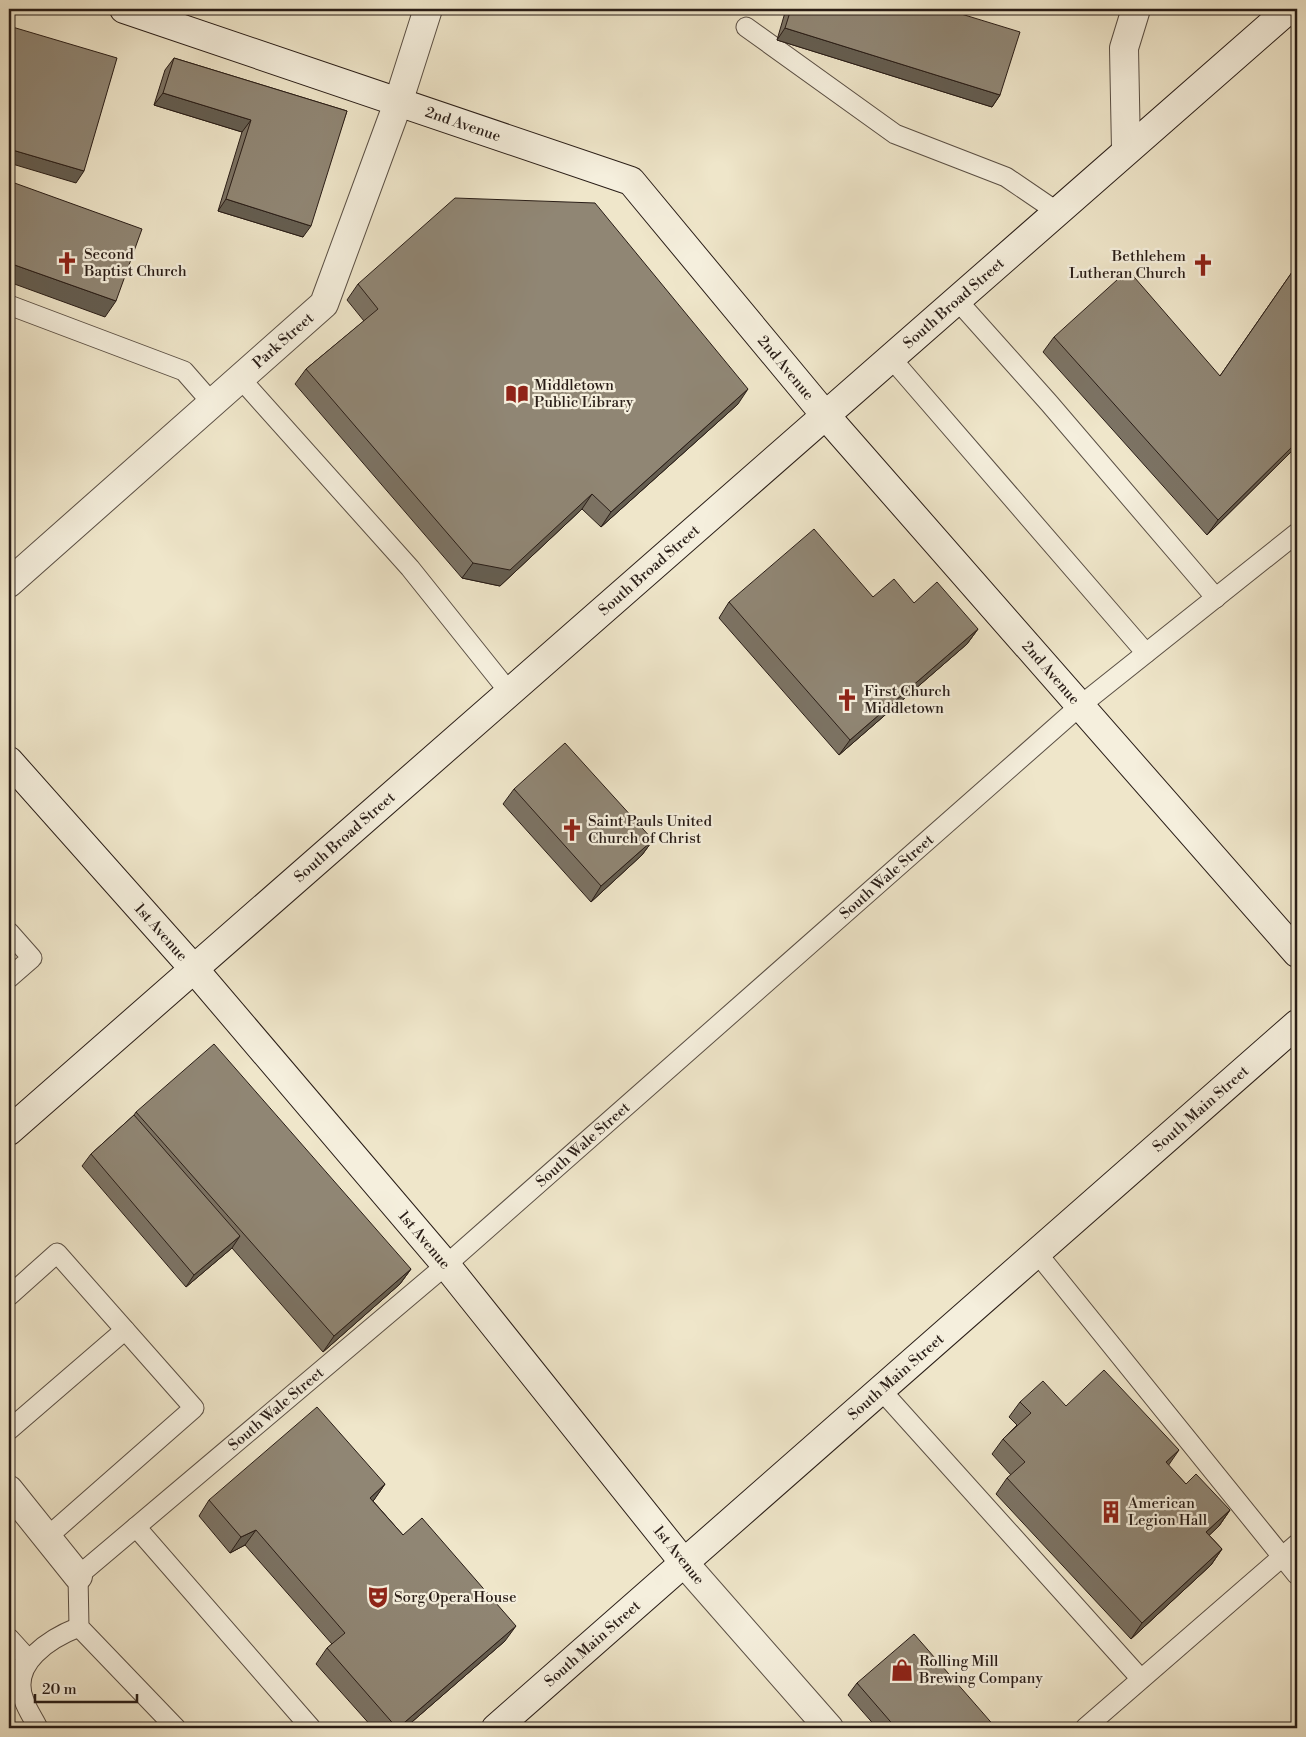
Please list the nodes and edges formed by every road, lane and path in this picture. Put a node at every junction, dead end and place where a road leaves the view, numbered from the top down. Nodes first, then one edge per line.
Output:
1 (124, 9) edge
2 (428, 9) edge
3 (1136, 9) edge
4 (1289, 9) edge
5 (150, 13) edge
6 (746, 27) dead end
7 (398, 103) junction
8 (1126, 150) junction
9 (1056, 211) junction
10 (957, 300) junction
11 (9, 305) edge
12 (891, 358) junction
13 (240, 378) junction
14 (212, 403) junction
15 (826, 416) junction
16 (1297, 533) edge
17 (9, 583) edge
18 (1216, 598) junction
19 (1146, 653) junction
20 (510, 693) junction
21 (1081, 705) junction
22 (9, 761) edge
23 (9, 932) edge
24 (1297, 953) edge
25 (194, 969) junction
26 (9, 978) edge
27 (1297, 1024) edge
28 (9, 1131) edge
29 (1037, 1253) junction
30 (446, 1265) junction
31 (9, 1296) edge
32 (125, 1330) junction
33 (881, 1390) junction
34 (9, 1430) edge
35 (9, 1490) edge
36 (136, 1527) junction
37 (46, 1538) junction
38 (1297, 1544) edge
39 (1282, 1557) junction
40 (685, 1564) junction
41 (1297, 1575) edge
42 (78, 1576) junction
43 (79, 1627) junction
44 (9, 1638) edge
45 (29, 1660) junction
46 (9, 1678) edge
47 (1141, 1679) junction
48 (38, 1728) edge
49 (176, 1728) edge
50 (311, 1728) edge
51 (496, 1728) edge
52 (829, 1728) edge
53 (1085, 1728) edge

1 - 5 street, 2nd Avenue
2 - 7 street, Park Street
3 - 8 street
4 - 8 street, South Broad Street
5 - 7 street, 2nd Avenue
6 - 9 lane
7 - 13 street, Park Street
7 - 15 street, 2nd Avenue
8 - 9 street, South Broad Street
9 - 10 street, South Broad Street
10 - 12 street, South Broad Street
10 - 18 lane
11 - 14 lane
12 - 15 street, South Broad Street
12 - 19 lane
13 - 14 street, Park Street
13 - 20 lane
14 - 17 street, Park Street
15 - 20 street, South Broad Street
15 - 21 street, 2nd Avenue
16 - 18 lane, South Wale Street
18 - 19 lane, South Wale Street
19 - 21 lane, South Wale Street
20 - 25 street, South Broad Street
21 - 24 street, 2nd Avenue
21 - 30 lane, South Wale Street
22 - 25 street, 1st Avenue
23 - 26 lane
25 - 28 street, South Broad Street
25 - 30 street, 1st Avenue
27 - 29 street, South Main Street
29 - 33 street, South Main Street
29 - 39 lane
30 - 36 lane, South Wale Street
30 - 40 street, 1st Avenue
31 - 32 lane
32 - 34 lane
32 - 37 lane
33 - 40 street, South Main Street
33 - 47 lane
35 - 37 street
36 - 42 lane, South Wale Street
36 - 50 lane
37 - 42 street
38 - 39 lane
39 - 41 lane
39 - 47 lane
40 - 51 street, South Main Street
40 - 52 street, 1st Avenue
42 - 43 lane
43 - 45 lane
43 - 49 lane
44 - 45 lane
45 - 46 lane
45 - 48 lane
47 - 53 lane

